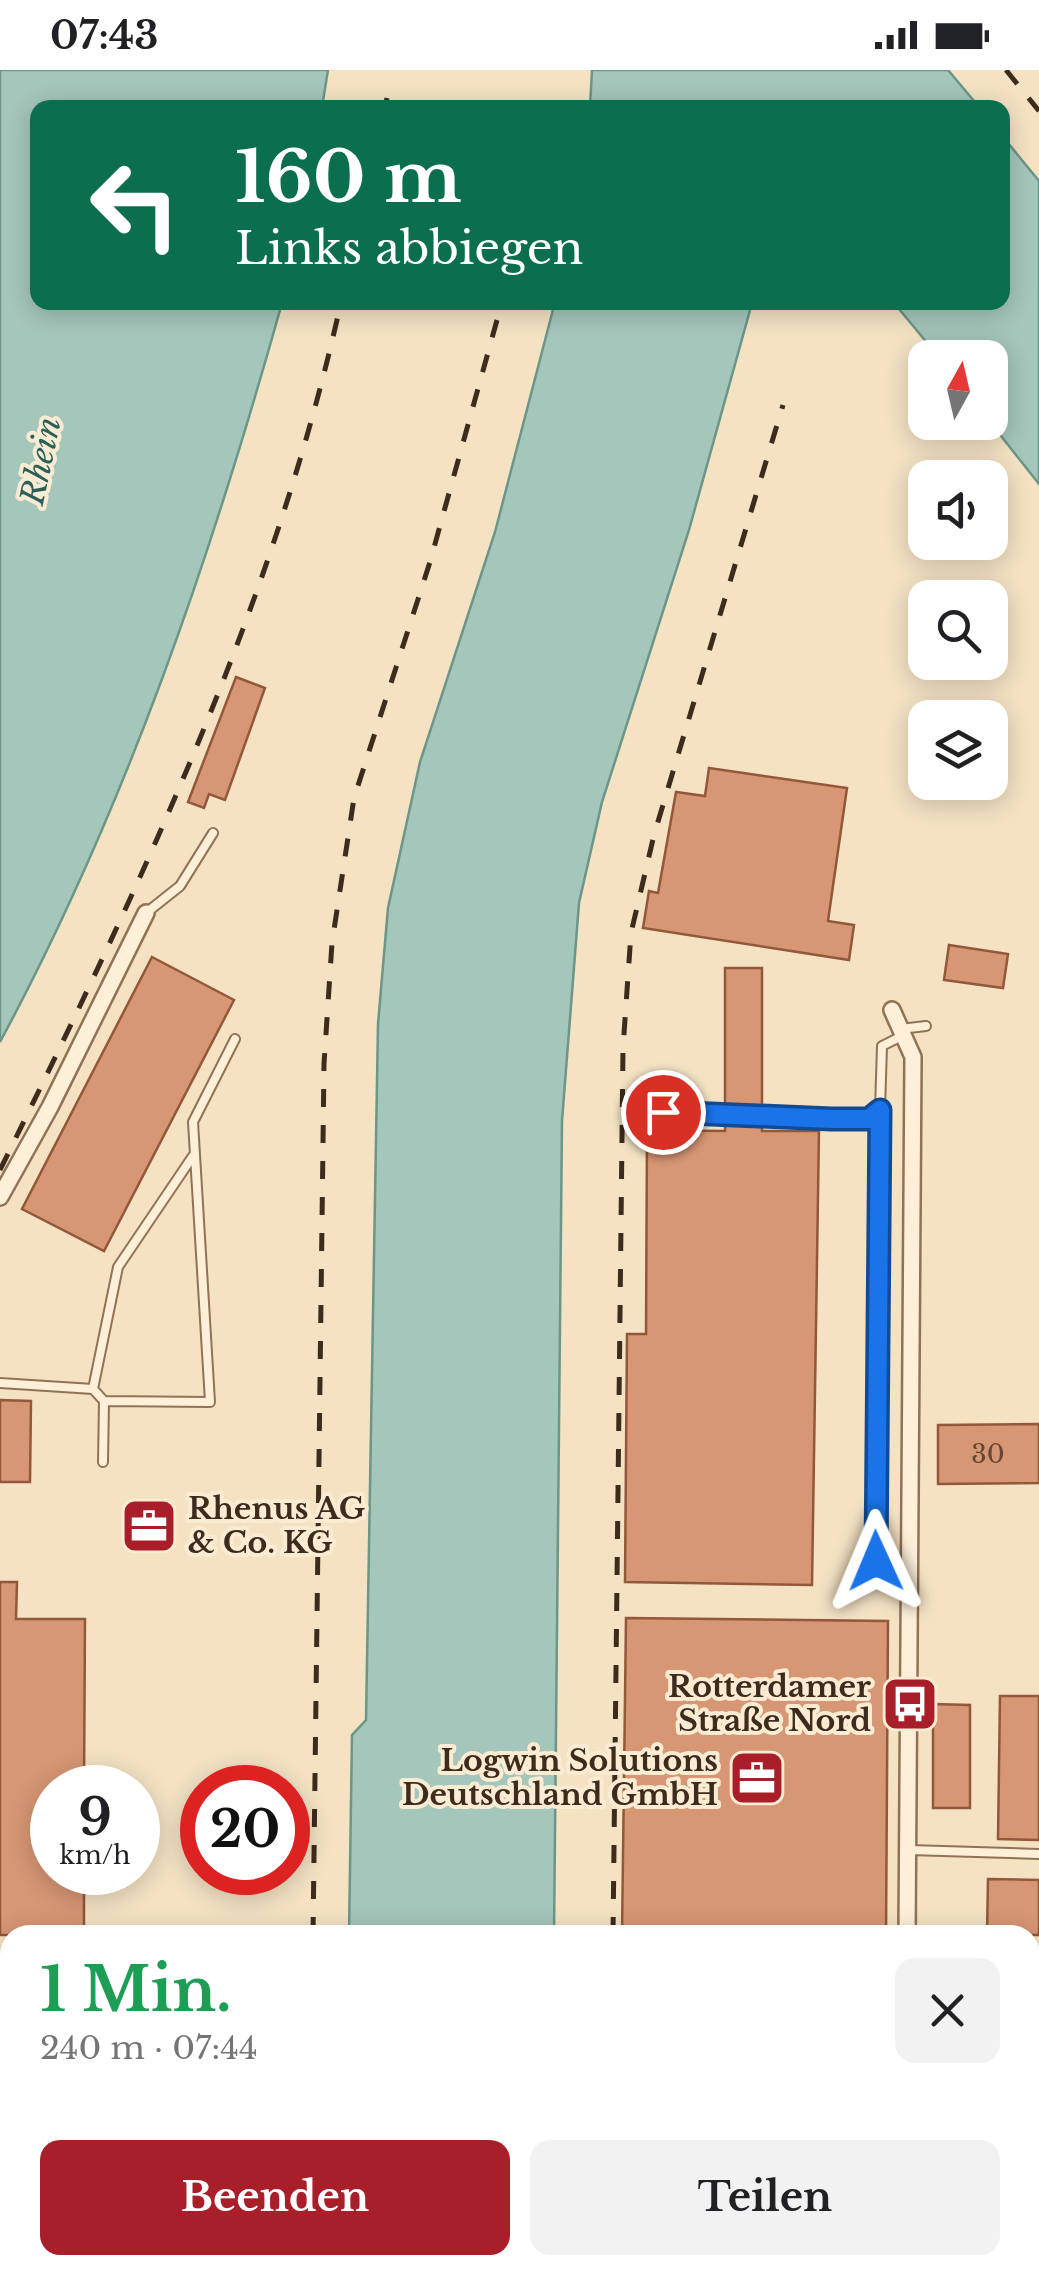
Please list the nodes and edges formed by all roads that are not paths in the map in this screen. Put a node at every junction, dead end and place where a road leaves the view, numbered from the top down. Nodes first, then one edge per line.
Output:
1 (213, 833) dead end
2 (146, 913) joint
3 (892, 1010) dead end
4 (926, 1026) dead end
5 (901, 1032) junction
6 (235, 1039) dead end
7 (880, 1110) junction
8 (663, 1112) dead end
9 (192, 1156) junction
10 (0, 1197) edge
11 (0, 1383) edge
12 (93, 1389) junction
13 (104, 1401) junction
14 (103, 1462) dead end
15 (911, 1573) junction
16 (909, 1850) junction
17 (1039, 1854) edge
18 (908, 1925) edge

1 - 2 lane
2 - 10 street
3 - 5 street
4 - 5 lane
5 - 7 lane
5 - 15 street
6 - 9 lane
7 - 8 lane
7 - 15 lane
9 - 12 lane
9 - 13 lane
11 - 12 lane
12 - 13 lane
13 - 14 lane
15 - 16 street
16 - 17 lane
16 - 18 street

